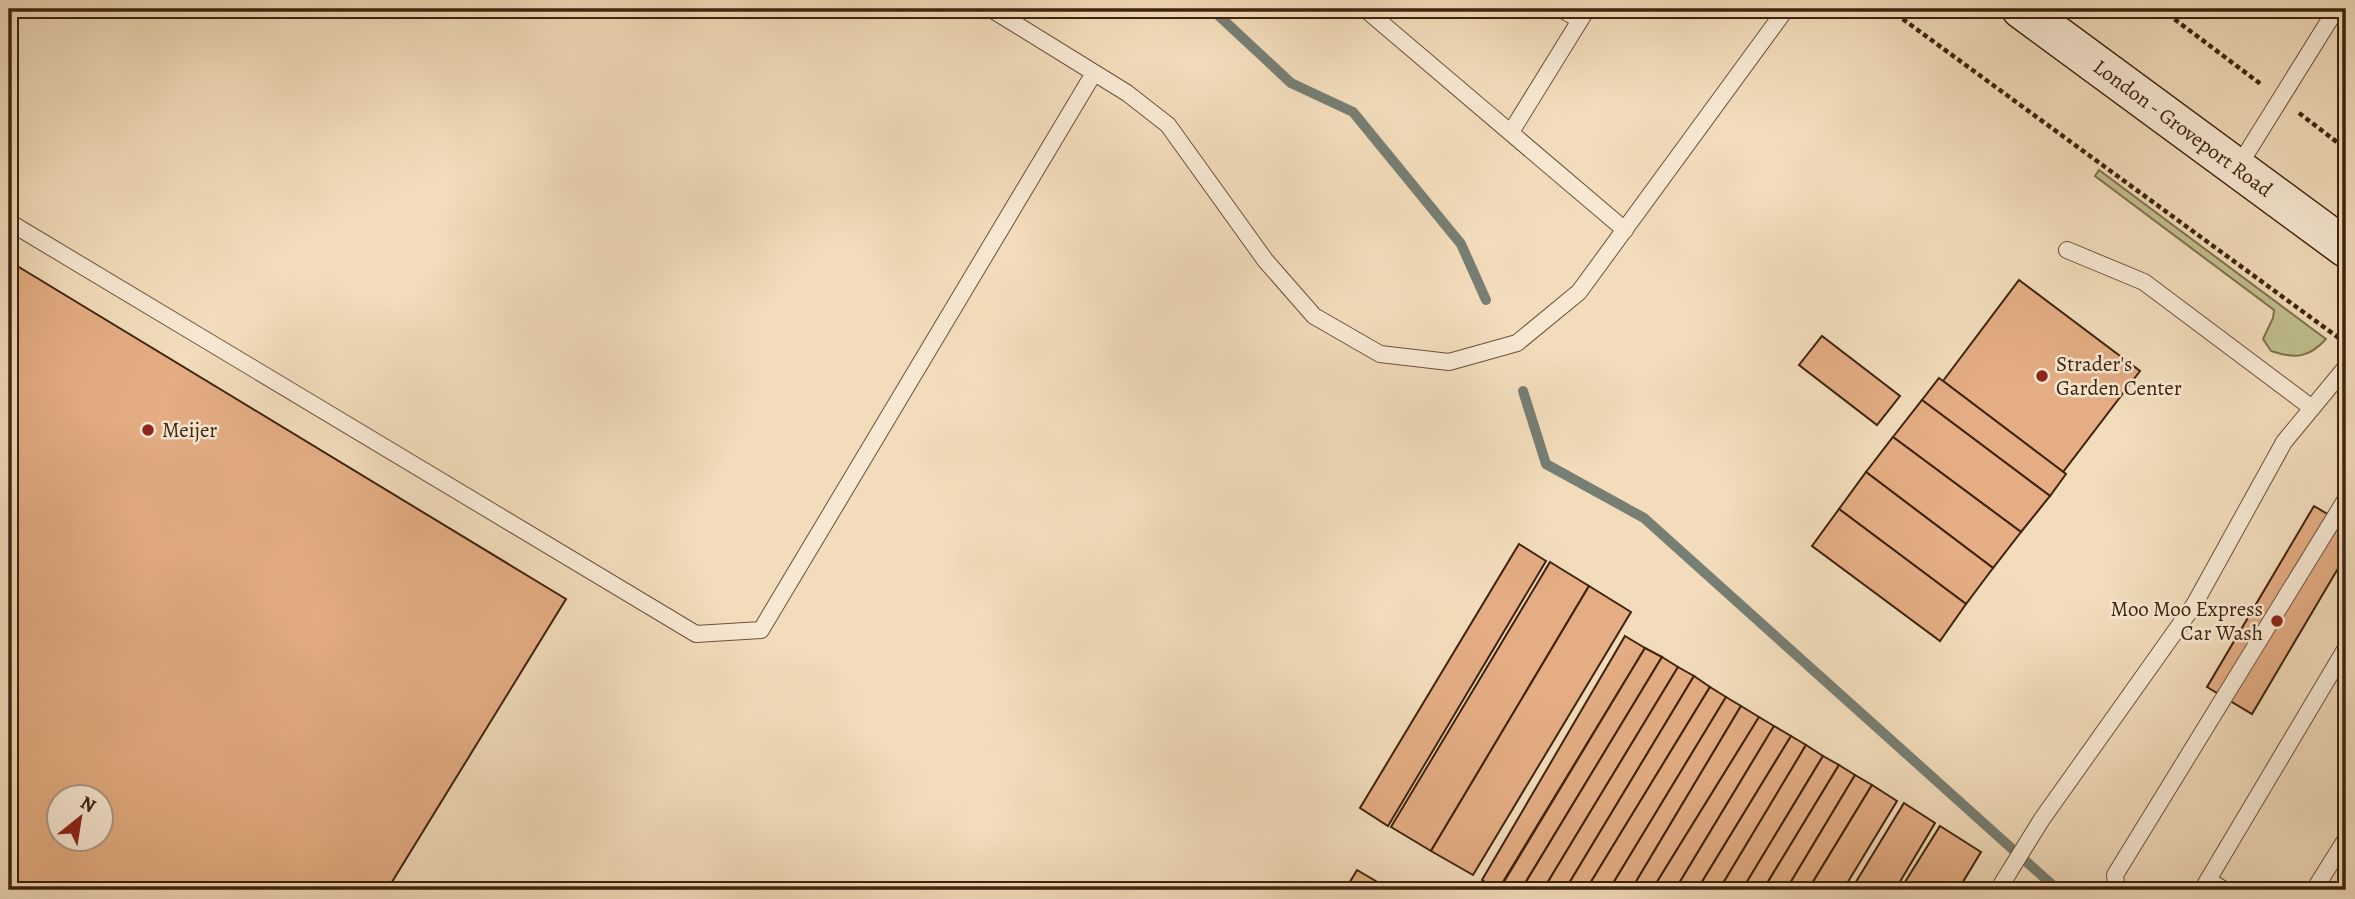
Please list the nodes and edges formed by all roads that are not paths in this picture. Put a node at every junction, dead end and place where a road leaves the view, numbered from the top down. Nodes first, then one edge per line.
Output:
1 (991, 9) edge
2 (1366, 9) edge
3 (1561, 9) edge
4 (1787, 9) edge
5 (2021, 9) edge
6 (2332, 9) edge
7 (1583, 14) edge
8 (1094, 73) junction
9 (1511, 132) junction
10 (2238, 167) junction
11 (9, 222) edge
12 (1625, 230) junction
13 (2346, 248) edge
14 (2067, 250) dead end
15 (2346, 366) edge
16 (2312, 408) junction
17 (2346, 499) edge
18 (2346, 648) edge
19 (2346, 839) edge
20 (2205, 885) edge
21 (1998, 890) edge
22 (2117, 890) edge
23 (2224, 890) edge
24 (2315, 890) edge

1 - 8 lane
2 - 9 lane
3 - 7 lane
4 - 12 lane
5 - 10 main road, London - Groveport Road
6 - 10 lane
7 - 9 lane
8 - 11 lane
8 - 12 lane
9 - 12 lane
10 - 13 main road, London - Groveport Road
14 - 16 lane
15 - 16 lane
16 - 21 lane
17 - 22 lane
18 - 20 lane
19 - 24 lane
20 - 23 lane

